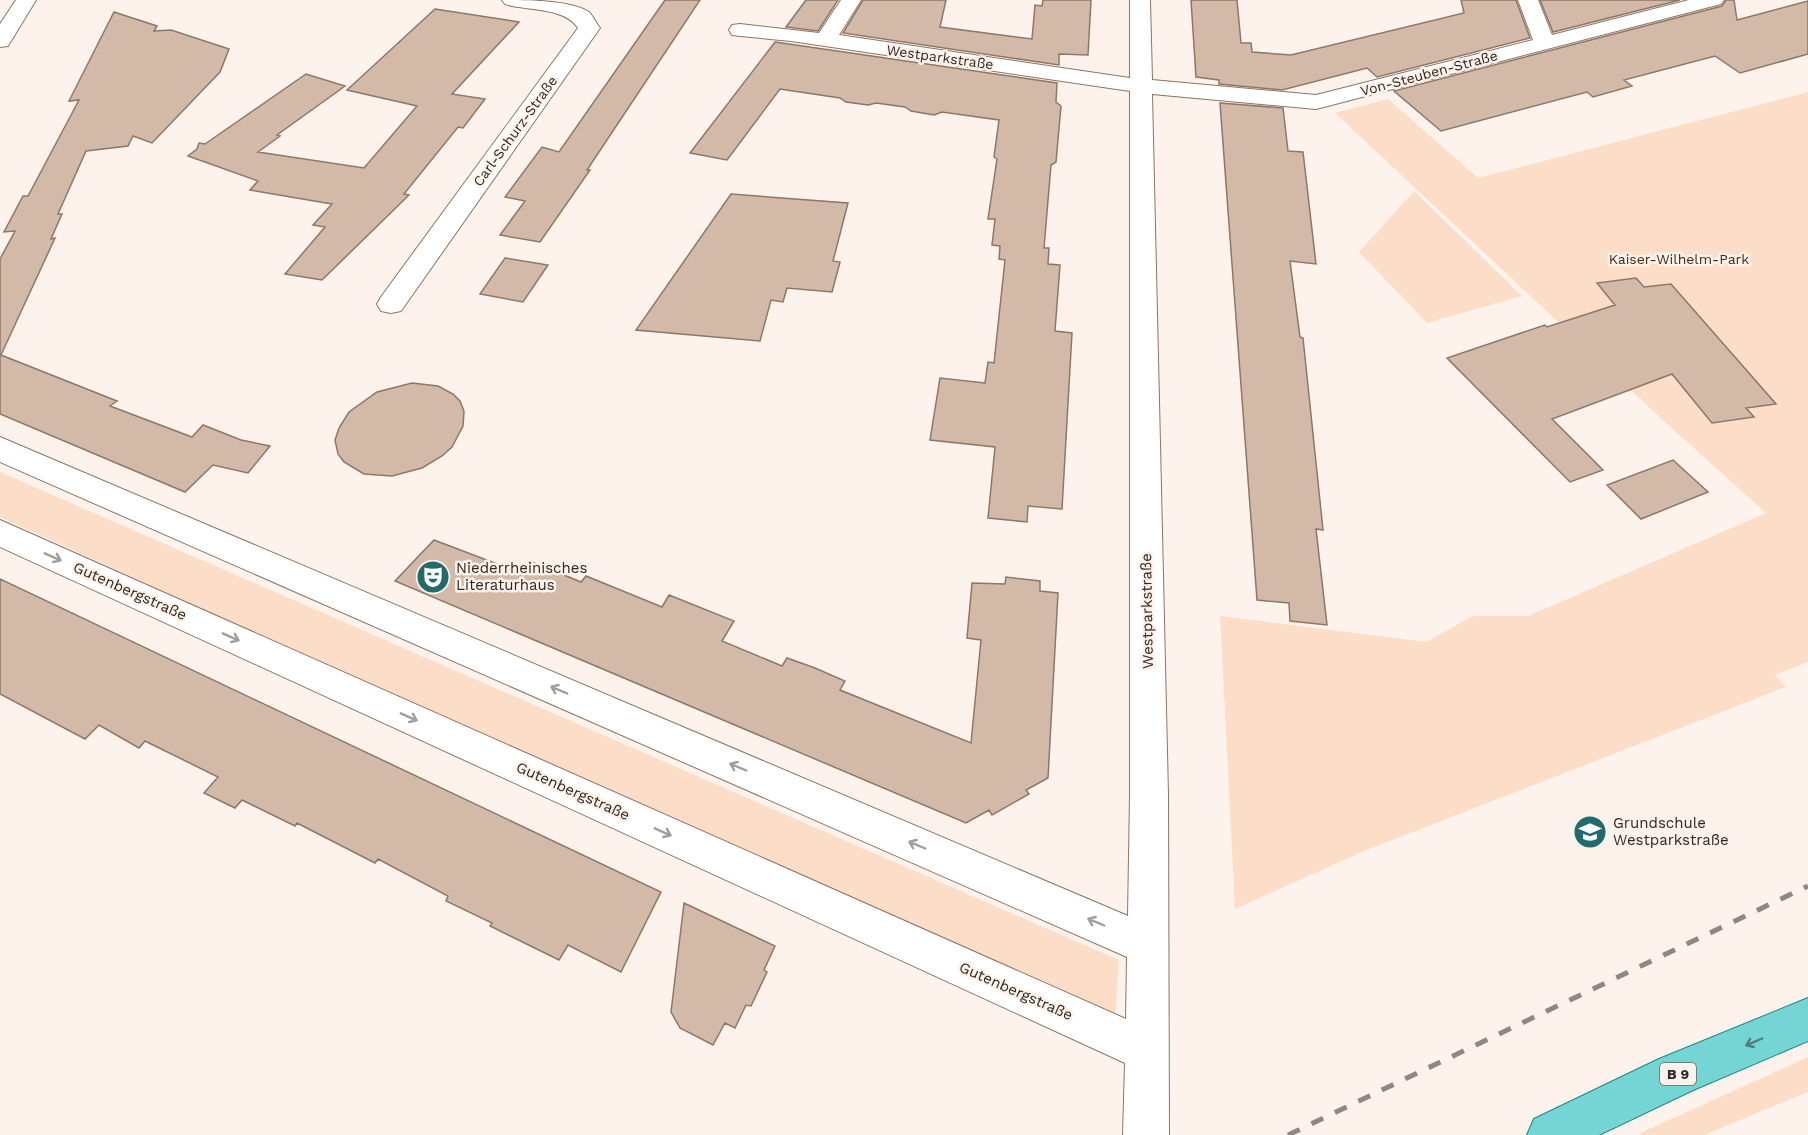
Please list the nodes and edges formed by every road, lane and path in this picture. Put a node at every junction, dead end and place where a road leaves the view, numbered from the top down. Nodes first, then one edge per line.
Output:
1 (26, 0) edge
2 (512, 0) edge
3 (851, 0) edge
4 (1140, 0) edge
5 (1528, 0) edge
6 (1714, 0) edge
7 (740, 30) dead end
8 (825, 40) junction
9 (0, 41) edge
10 (1545, 43) junction
11 (1140, 86) junction
12 (391, 304) dead end
13 (0, 449) edge
14 (0, 533) edge
15 (1149, 946) junction
16 (1808, 1019) edge
17 (1146, 1050) junction
18 (1146, 1135) edge
19 (1551, 1135) edge

1 - 9 street
2 - 12 street, Carl-Schurz-Straße
3 - 8 street
4 - 11 street, Westparkstraße
5 - 10 street
6 - 10 street, Von-Steuben-Straße
7 - 8 street, Westparkstraße
8 - 11 street, Westparkstraße
10 - 11 street, Von-Steuben-Straße
11 - 15 street, Westparkstraße
15 -> 13 street
14 -> 17 street, Gutenbergstraße
15 - 17 street, Westparkstraße
16 -> 19 main road, B 9
17 - 18 street, Westparkstraße

